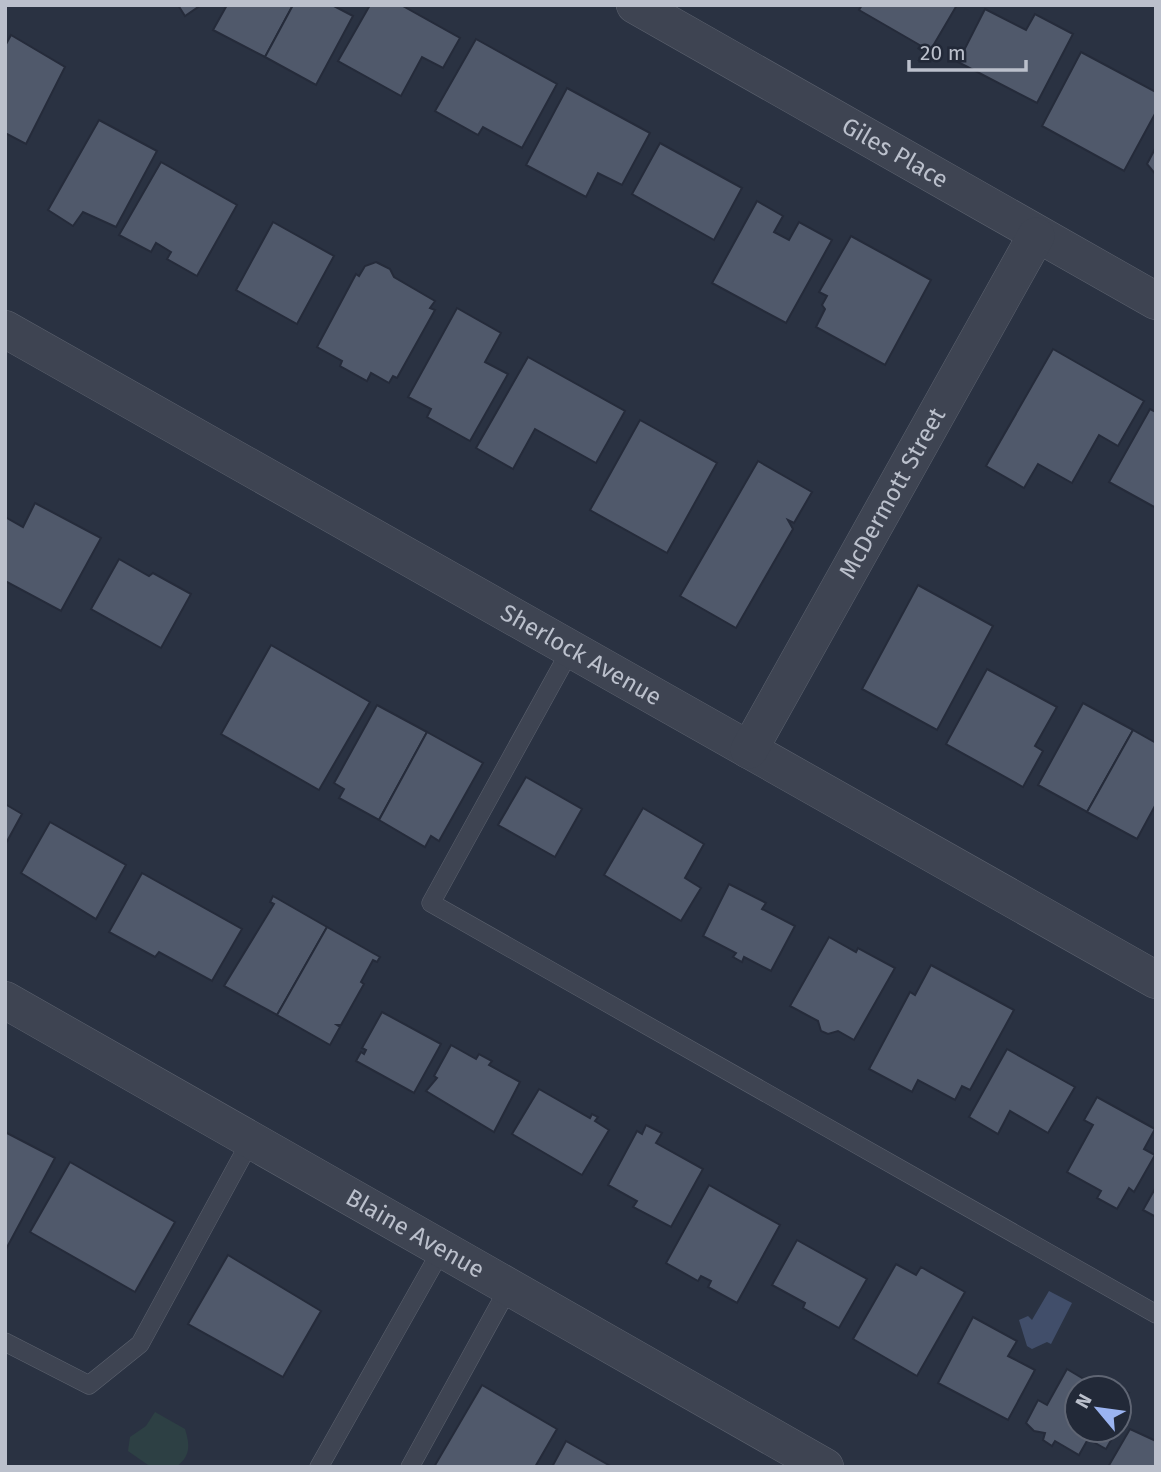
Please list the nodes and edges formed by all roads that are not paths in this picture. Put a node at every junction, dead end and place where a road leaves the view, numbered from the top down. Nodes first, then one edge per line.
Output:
1 (635, 5) edge
2 (1036, 236) junction
3 (1156, 301) edge
4 (5, 329) edge
5 (571, 649) junction
6 (750, 750) junction
7 (1156, 980) edge
8 (5, 1000) edge
9 (251, 1140) junction
10 (442, 1249) junction
11 (509, 1287) junction
12 (1156, 1314) edge
13 (5, 1342) edge
14 (319, 1467) edge
15 (410, 1467) edge
16 (825, 1467) edge

1 - 2 street, Giles Place
2 - 3 street, Giles Place
2 - 6 street, McDermott Street
4 - 5 street, Sherlock Avenue
5 - 6 street, Sherlock Avenue
5 - 12 lane
6 - 7 street, Sherlock Avenue
8 - 9 street, Blaine Avenue
9 - 10 street, Blaine Avenue
9 - 13 lane
10 - 11 street, Blaine Avenue
10 - 14 lane
11 - 15 lane
11 - 16 street, Blaine Avenue

